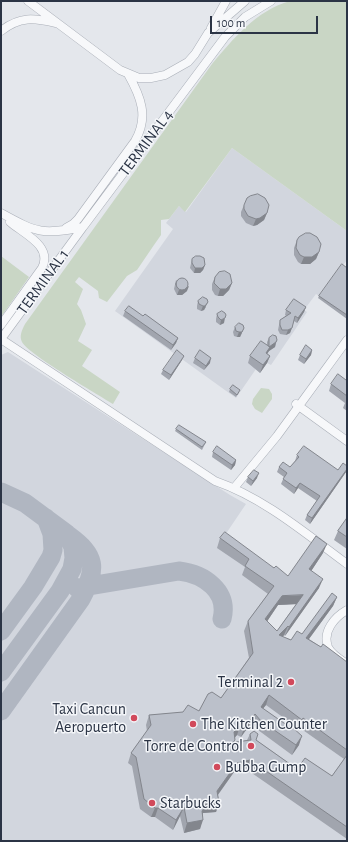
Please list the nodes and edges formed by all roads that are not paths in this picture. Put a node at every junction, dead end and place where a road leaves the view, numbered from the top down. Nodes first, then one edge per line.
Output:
1 (28, 1) edge
2 (226, 1) edge
3 (246, 1) edge
4 (271, 1) edge
5 (59, 24) junction
6 (1, 31) edge
7 (208, 33) junction
8 (128, 74) junction
9 (1, 213) edge
10 (83, 227) junction
11 (55, 232) junction
12 (1, 325) edge
13 (1, 338) edge
14 (347, 340) edge
15 (297, 404) junction
16 (347, 441) edge
17 (234, 488) junction
18 (347, 564) edge
19 (347, 610) edge
20 (347, 664) edge

1 - 5 street
2 - 7 street
3 - 7 street
4 - 10 street, TERMINAL 4
5 - 6 street
5 - 8 street
7 - 8 street
8 - 11 street
9 - 11 street
9 - 12 street, TERMINAL 1
10 - 11 street
10 - 13 street, TERMINAL 1
13 - 17 street
14 - 15 street
15 - 16 street
15 - 17 street
17 - 18 street
19 - 20 street

